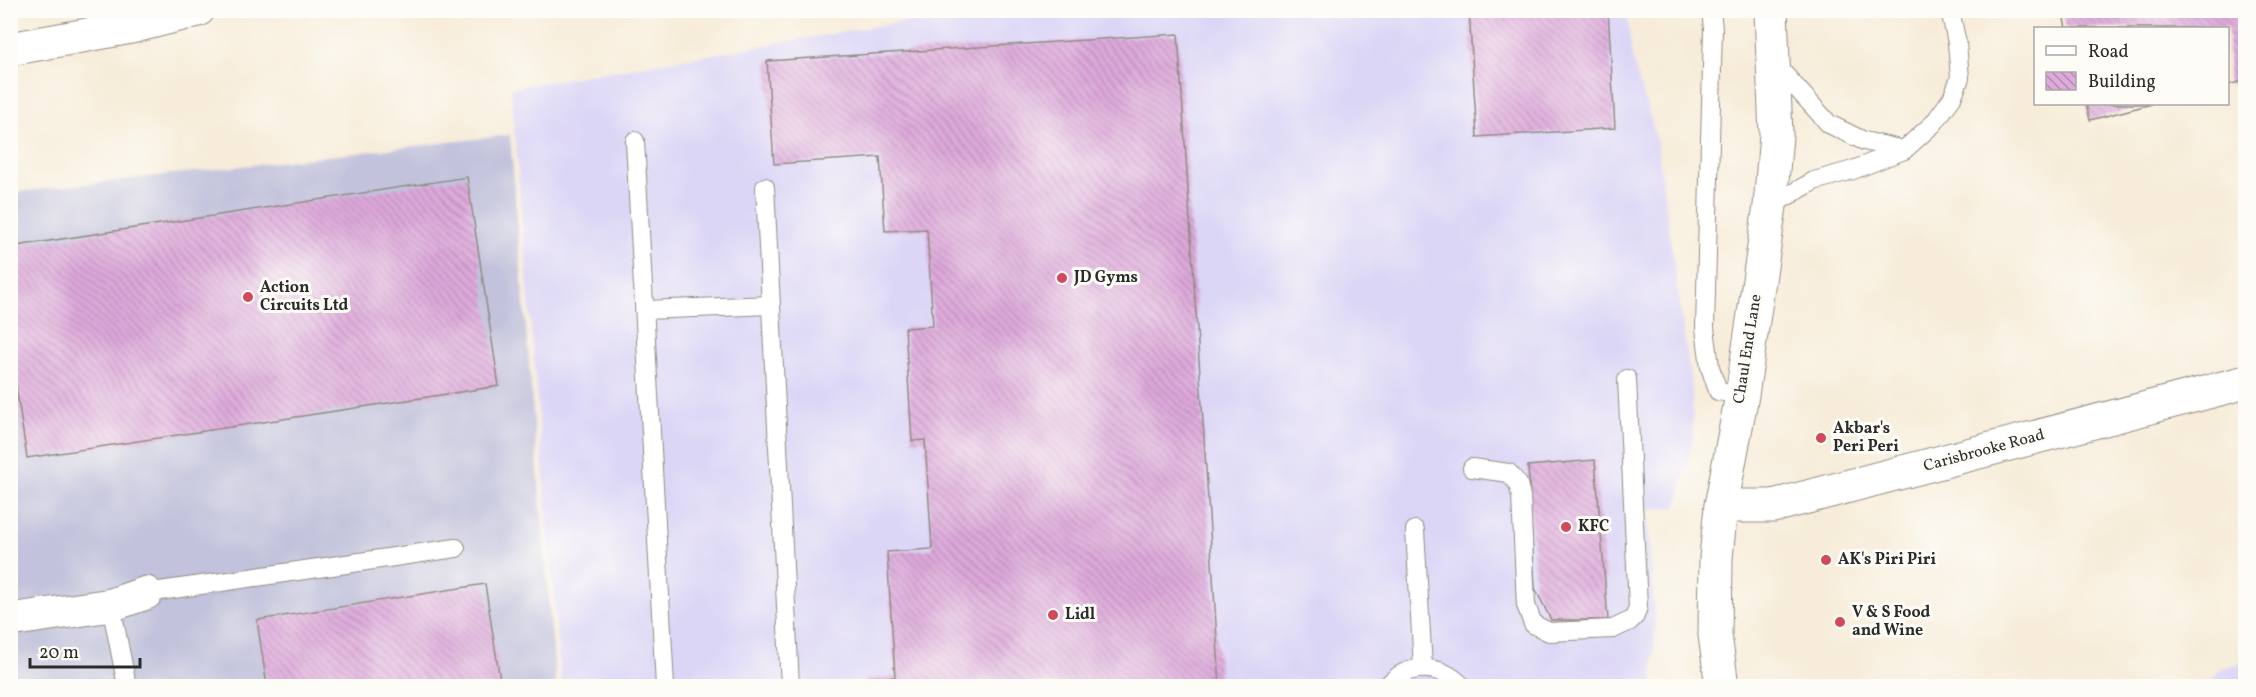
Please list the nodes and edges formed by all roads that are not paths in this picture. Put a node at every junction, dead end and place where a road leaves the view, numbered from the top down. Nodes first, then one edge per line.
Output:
1 (198, 10) edge
2 (1711, 10) edge
3 (1772, 10) edge
4 (1950, 10) edge
5 (10, 49) edge
6 (1774, 62) junction
7 (635, 141) dead end
8 (1904, 150) junction
9 (765, 187) dead end
10 (1770, 206) junction
11 (771, 305) junction
12 (645, 310) junction
13 (1627, 379) dead end
14 (2246, 382) edge
15 (1742, 395) junction
16 (1472, 468) dead end
17 (1721, 506) junction
18 (1415, 530) dead end
19 (456, 548) dead end
20 (146, 592) joint
21 (111, 605) junction
22 (10, 620) edge
23 (1423, 668) junction
24 (127, 687) edge
25 (665, 687) edge
26 (790, 687) edge
27 (1387, 687) edge
28 (1462, 687) edge
29 (1722, 687) edge

1 - 5 street
2 - 15 lane
3 - 6 street, Chaul End Lane
4 - 8 lane
6 - 8 lane
6 - 10 street, Chaul End Lane
7 - 12 lane
8 - 10 lane
9 - 11 lane
10 - 15 street, Chaul End Lane
11 - 12 lane
11 - 26 lane
12 - 25 lane
13 - 16 lane
14 - 17 street, Carisbrooke Road
15 - 17 street, Chaul End Lane
17 - 29 street, Chaul End Lane
18 - 23 lane
19 - 20 lane
20 - 21 street
21 - 22 street
21 - 24 lane
23 - 27 lane
23 - 28 lane

